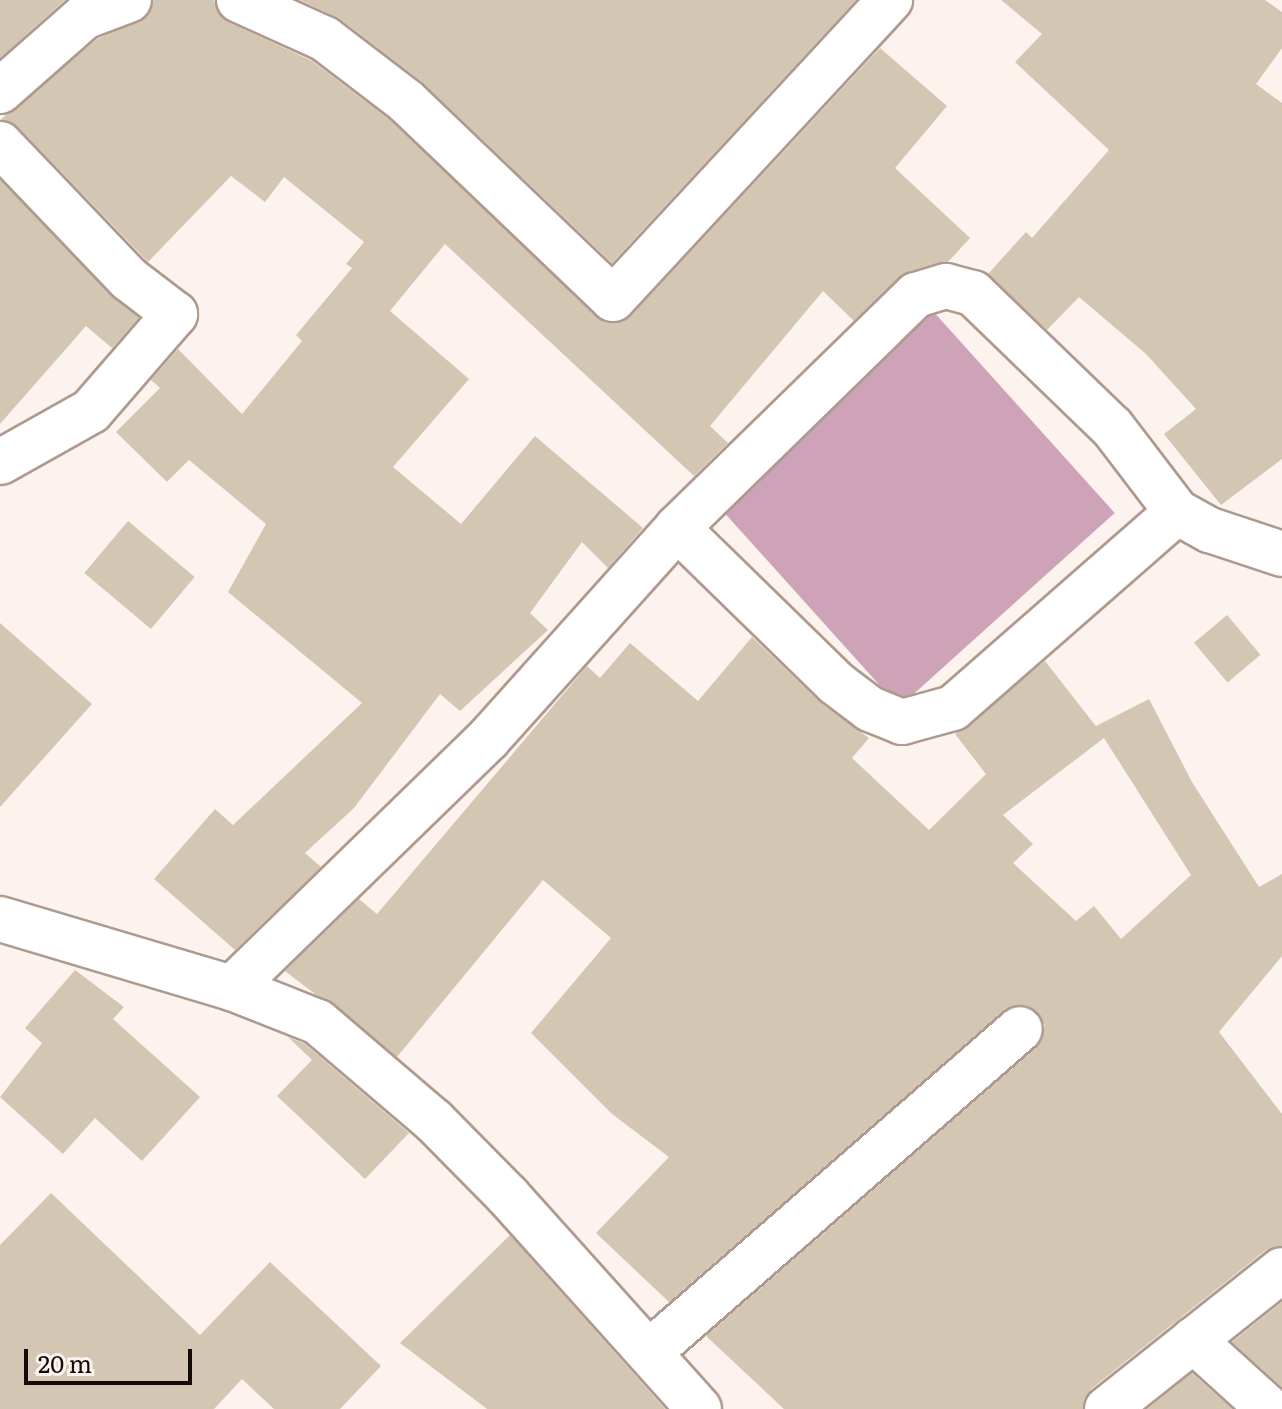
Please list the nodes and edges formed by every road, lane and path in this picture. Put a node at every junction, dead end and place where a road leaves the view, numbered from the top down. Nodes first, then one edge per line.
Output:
1 (129, 0) edge
2 (239, 0) edge
3 (890, 0) edge
4 (0, 91) edge
5 (0, 144) edge
6 (0, 462) edge
7 (1177, 512) junction
8 (677, 528) junction
9 (1282, 554) edge
10 (0, 919) edge
11 (232, 988) junction
12 (1020, 1029) dead end
13 (1282, 1270) edge
14 (1193, 1340) junction
15 (652, 1350) junction
16 (699, 1409) edge
17 (1107, 1409) edge
18 (1269, 1409) edge

1 - 4 street
2 - 3 street
5 - 6 street
7 - 8 street
7 - 8 street
7 - 9 street
8 - 11 street
10 - 11 street
11 - 15 street
12 - 15 street
13 - 14 street
14 - 17 street
14 - 18 street
15 - 16 street

